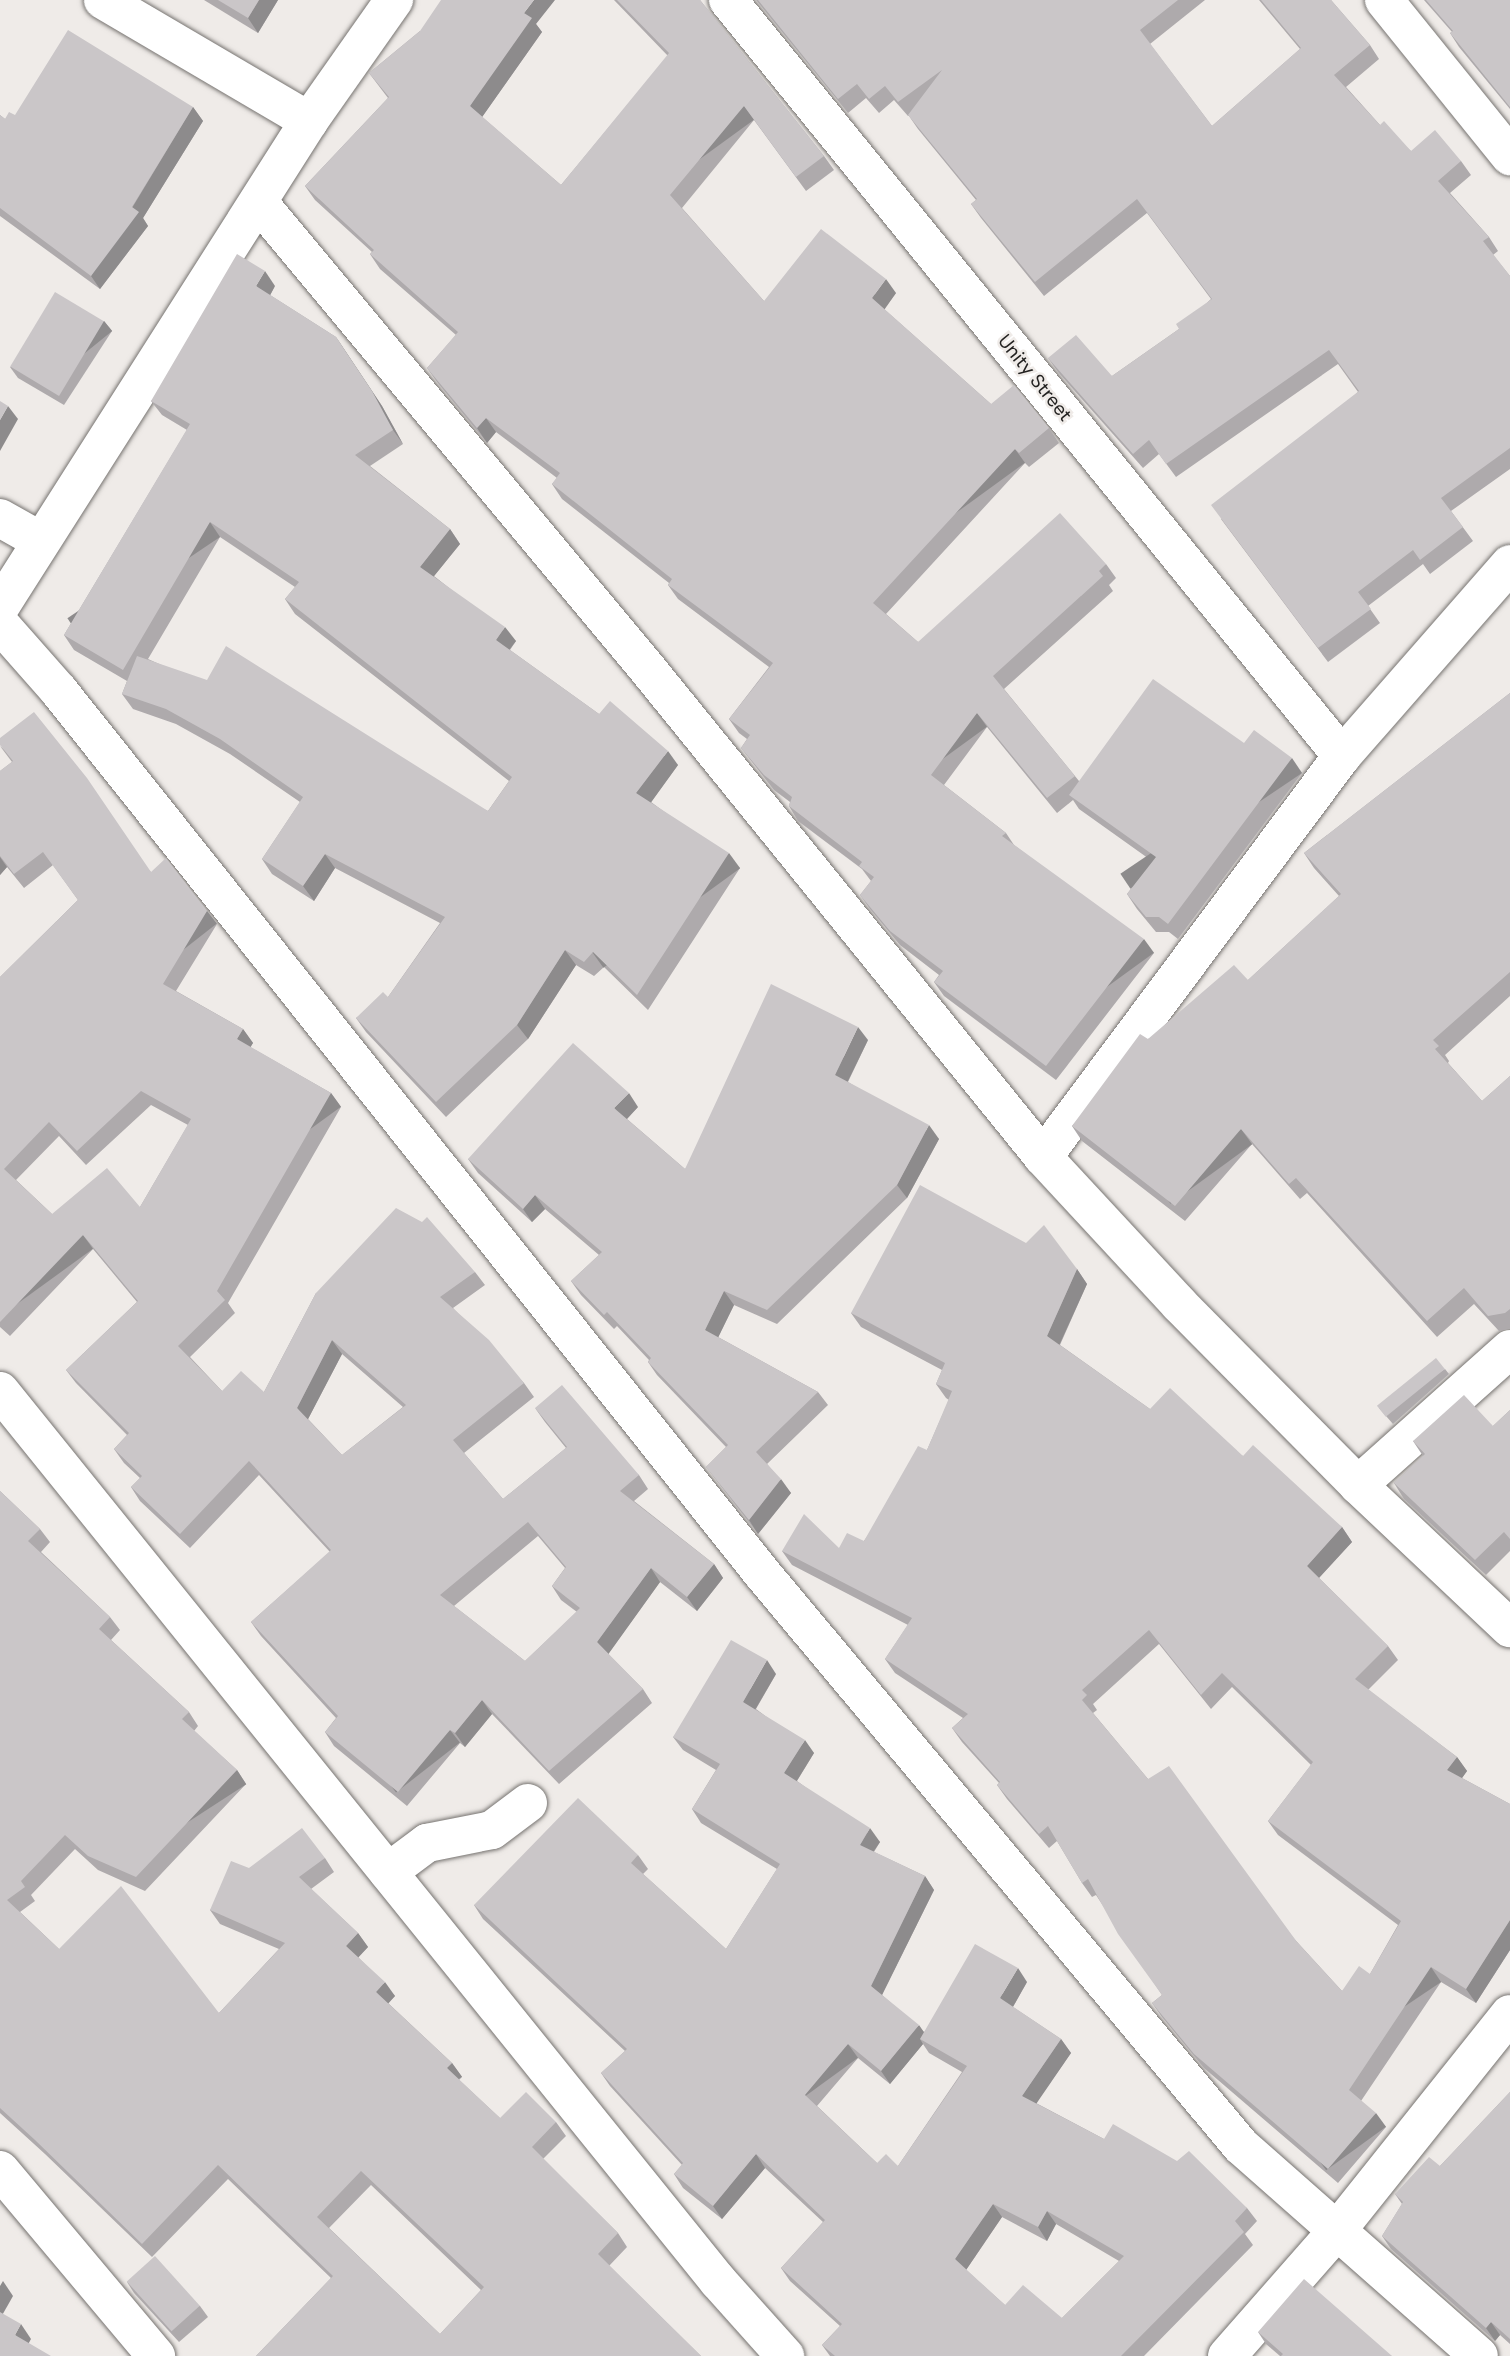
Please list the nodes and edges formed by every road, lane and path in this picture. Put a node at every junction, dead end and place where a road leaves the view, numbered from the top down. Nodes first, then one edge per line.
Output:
1 (103, 0) edge
2 (394, 0) edge
3 (728, 0) edge
4 (1384, 0) edge
5 (309, 121) junction
6 (1510, 156) edge
7 (260, 204) junction
8 (0, 518) edge
9 (40, 541) junction
10 (1510, 564) edge
11 (0, 607) edge
12 (0, 625) edge
13 (1342, 756) junction
14 (1043, 1157) junction
15 (1510, 1349) edge
16 (0, 1391) edge
17 (1357, 1485) junction
18 (1510, 1628) edge
19 (528, 1802) dead end
20 (388, 1872) junction
21 (1510, 2014) edge
22 (0, 2170) edge
23 (1335, 2233) junction
24 (156, 2356) edge
25 (785, 2356) edge
26 (1227, 2356) edge
27 (1479, 2356) edge

1 - 5 street
2 - 5 street
3 - 13 street, Unity Street
4 - 6 street
5 - 7 street
7 - 9 street
7 - 14 street
8 - 9 street
9 - 11 street
10 - 13 street
12 - 23 street
13 - 14 street
14 - 17 street
15 - 17 street
16 - 20 street
17 - 18 street
19 - 20 street
20 - 25 street
21 - 23 street
22 - 24 street
23 - 26 street
23 - 27 street

